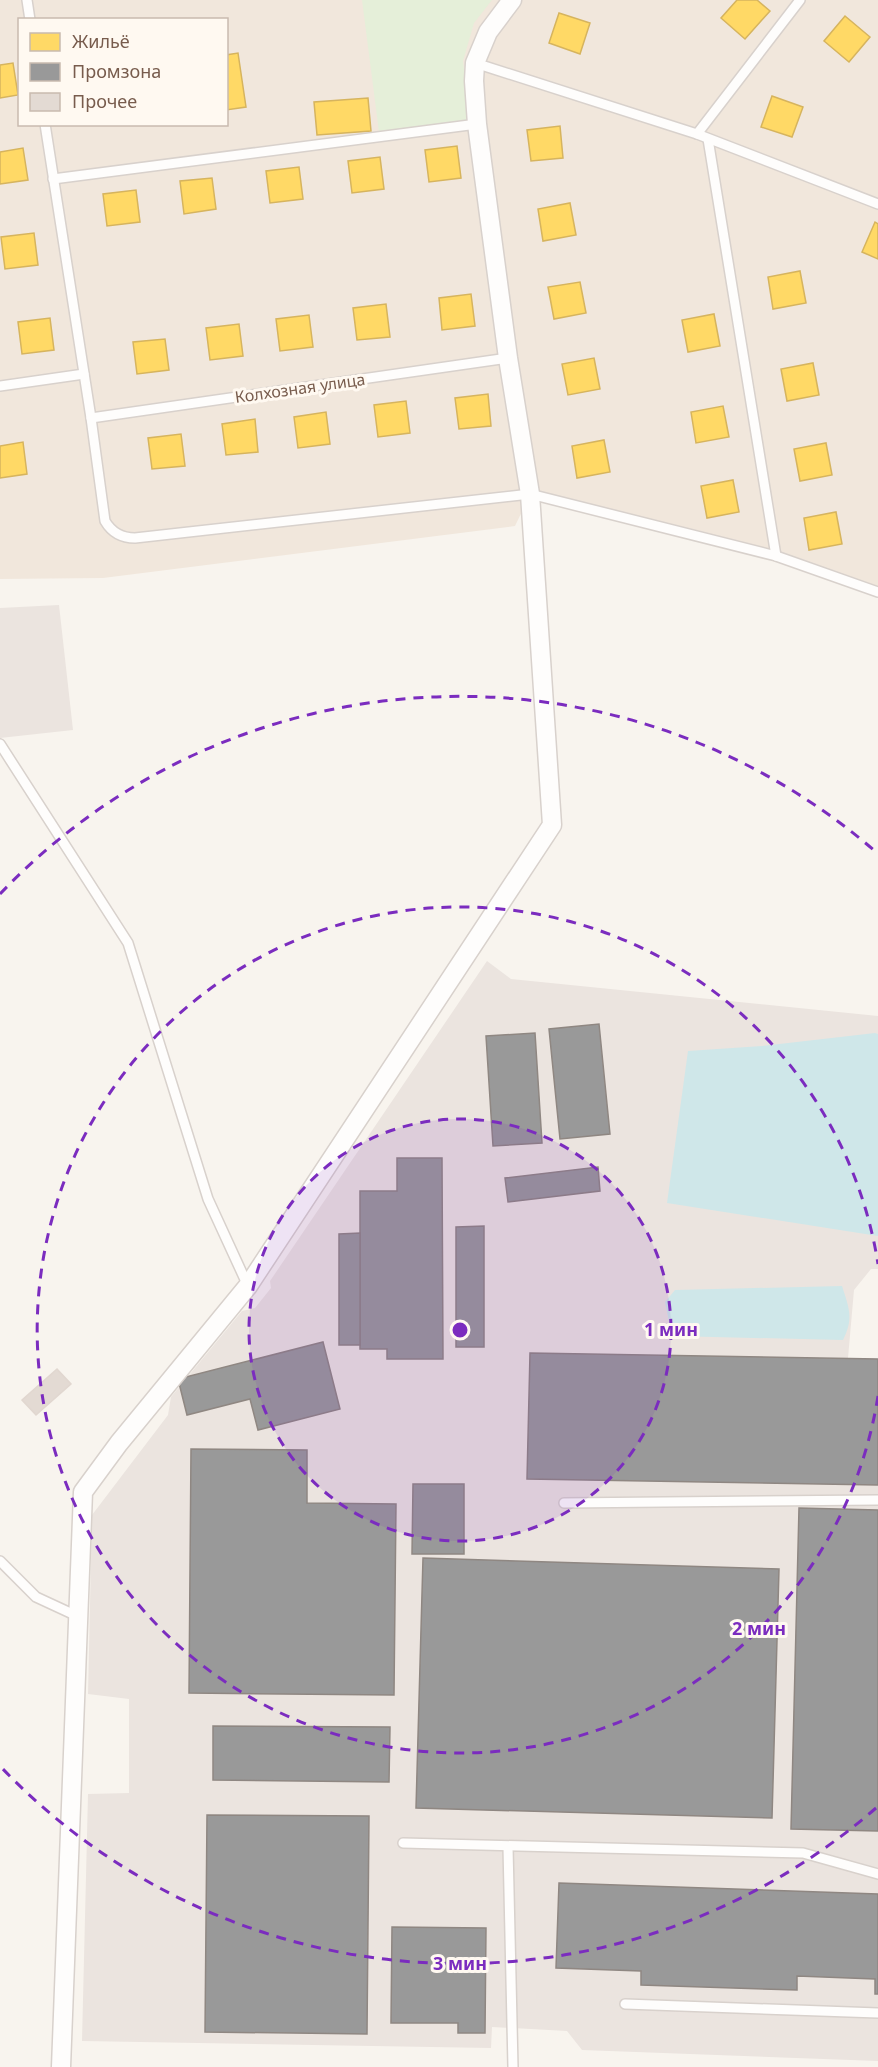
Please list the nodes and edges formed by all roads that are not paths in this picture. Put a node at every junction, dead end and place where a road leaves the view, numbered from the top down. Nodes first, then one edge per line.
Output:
1 (27, 0) edge
2 (512, 0) edge
3 (800, 0) edge
4 (30, 18) edge
5 (475, 63) junction
6 (477, 123) junction
7 (45, 126) edge
8 (697, 134) junction
9 (708, 139) junction
10 (53, 179) junction
11 (878, 204) edge
12 (508, 358) junction
13 (84, 374) junction
14 (0, 386) edge
15 (91, 418) junction
16 (530, 495) junction
17 (776, 556) junction
18 (878, 592) edge
19 (0, 744) edge
20 (248, 1286) junction
21 (878, 1500) edge
22 (564, 1503) dead end
23 (0, 1561) edge
24 (77, 1616) junction
25 (403, 1843) dead end
26 (508, 1847) junction
27 (878, 1874) edge
28 (624, 2004) dead end
29 (878, 2013) edge
30 (62, 2067) edge
31 (513, 2067) edge

1 - 4 lane
2 - 5 street
3 - 8 lane
5 - 6 street
5 - 8 lane
6 - 10 lane
6 - 12 street
7 - 10 lane
8 - 9 lane
9 - 11 lane
9 - 17 lane
10 - 13 lane
12 - 15 lane, Колхозная улица
12 - 16 street
13 - 14 lane
13 - 15 lane
15 - 16 lane
16 - 17 lane
16 - 20 street
17 - 18 lane
19 - 20 lane
20 - 24 street
21 - 22 lane
23 - 24 lane
24 - 30 street
25 - 26 lane
26 - 27 lane
26 - 31 lane
28 - 29 lane

